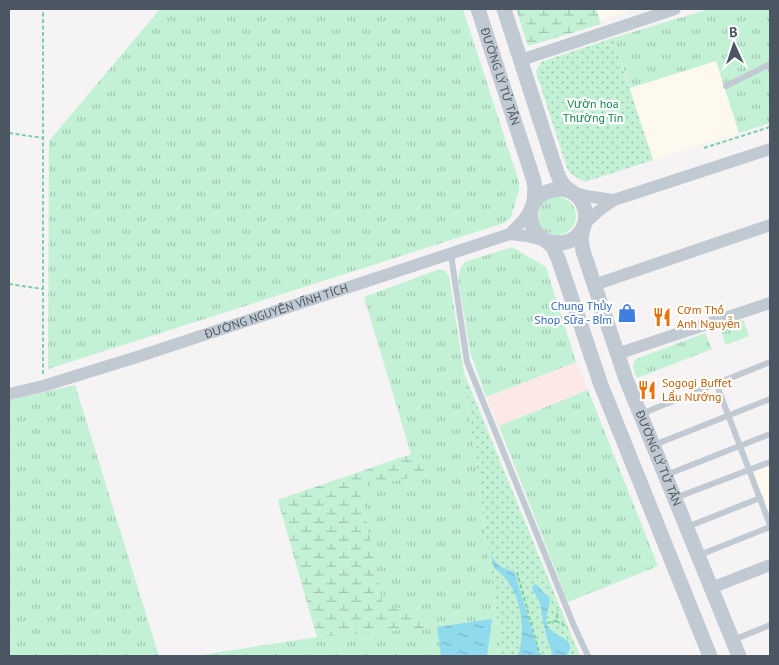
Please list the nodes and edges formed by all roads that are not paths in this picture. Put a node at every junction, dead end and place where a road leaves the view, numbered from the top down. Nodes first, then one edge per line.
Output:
1 (478, 9) edge
2 (504, 9) edge
3 (675, 9) edge
4 (521, 60) junction
5 (770, 64) edge
6 (726, 86) dead end
7 (770, 149) edge
8 (572, 192) junction
9 (614, 200) junction
10 (534, 203) junction
11 (770, 225) edge
12 (584, 226) junction
13 (510, 234) junction
14 (547, 241) junction
15 (451, 255) junction
16 (594, 285) junction
17 (770, 304) edge
18 (617, 354) junction
19 (770, 362) edge
20 (716, 384) junction
21 (9, 394) edge
22 (770, 400) edge
23 (640, 414) junction
24 (728, 416) junction
25 (770, 434) edge
26 (653, 445) junction
27 (740, 446) junction
28 (770, 462) edge
29 (749, 470) junction
30 (665, 475) junction
31 (674, 498) junction
32 (760, 498) junction
33 (770, 526) edge
34 (686, 528) junction
35 (698, 556) junction
36 (770, 565) edge
37 (704, 570) junction
38 (679, 580) junction
39 (711, 588) junction
40 (770, 625) edge
41 (732, 640) junction
42 (588, 656) edge
43 (710, 656) edge
44 (738, 656) edge

1 - 10 street, ĐƯỜNG LÝ TỬ TẤN
2 - 4 street, ĐƯỜNG LÝ TỬ TẤN
3 - 4 street
4 - 8 street, ĐƯỜNG LÝ TỬ TẤN
5 - 6 lane
7 - 9 street
8 - 9 street
8 - 10 street
8 - 12 street
9 - 12 street
10 - 13 street
10 - 14 street
11 - 16 street
12 - 14 street
12 - 16 street, ĐƯỜNG LÝ TỬ TẤN
13 - 14 street
13 - 15 street, ĐƯỜNG NGUYỄN VĨNH TÍCH
14 - 38 street, ĐƯỜNG LÝ TỬ TẤN
15 - 21 street, ĐƯỜNG NGUYỄN VĨNH TÍCH
15 - 42 lane
16 - 18 street, ĐƯỜNG LÝ TỬ TẤN
17 - 18 street
18 - 23 street, ĐƯỜNG LÝ TỬ TẤN
19 - 20 lane
20 - 23 lane
20 - 24 lane
22 - 24 lane
23 - 26 street, ĐƯỜNG LÝ TỬ TẤN
24 - 26 lane
24 - 27 lane
25 - 27 lane
26 - 30 street, ĐƯỜNG LÝ TỬ TẤN
27 - 29 lane
27 - 30 lane
28 - 29 lane
29 - 31 lane
29 - 32 lane
30 - 31 street, ĐƯỜNG LÝ TỬ TẤN
31 - 34 street, ĐƯỜNG LÝ TỬ TẤN
32 - 33 lane
32 - 34 lane
33 - 35 lane
34 - 35 street, ĐƯỜNG LÝ TỬ TẤN
35 - 37 street, ĐƯỜNG LÝ TỬ TẤN
36 - 39 street
37 - 38 street
37 - 39 street, ĐƯỜNG LÝ TỬ TẤN
38 - 43 street, ĐƯỜNG LÝ TỬ TẤN
39 - 41 street, ĐƯỜNG LÝ TỬ TẤN
40 - 41 lane
41 - 44 street, ĐƯỜNG LÝ TỬ TẤN

